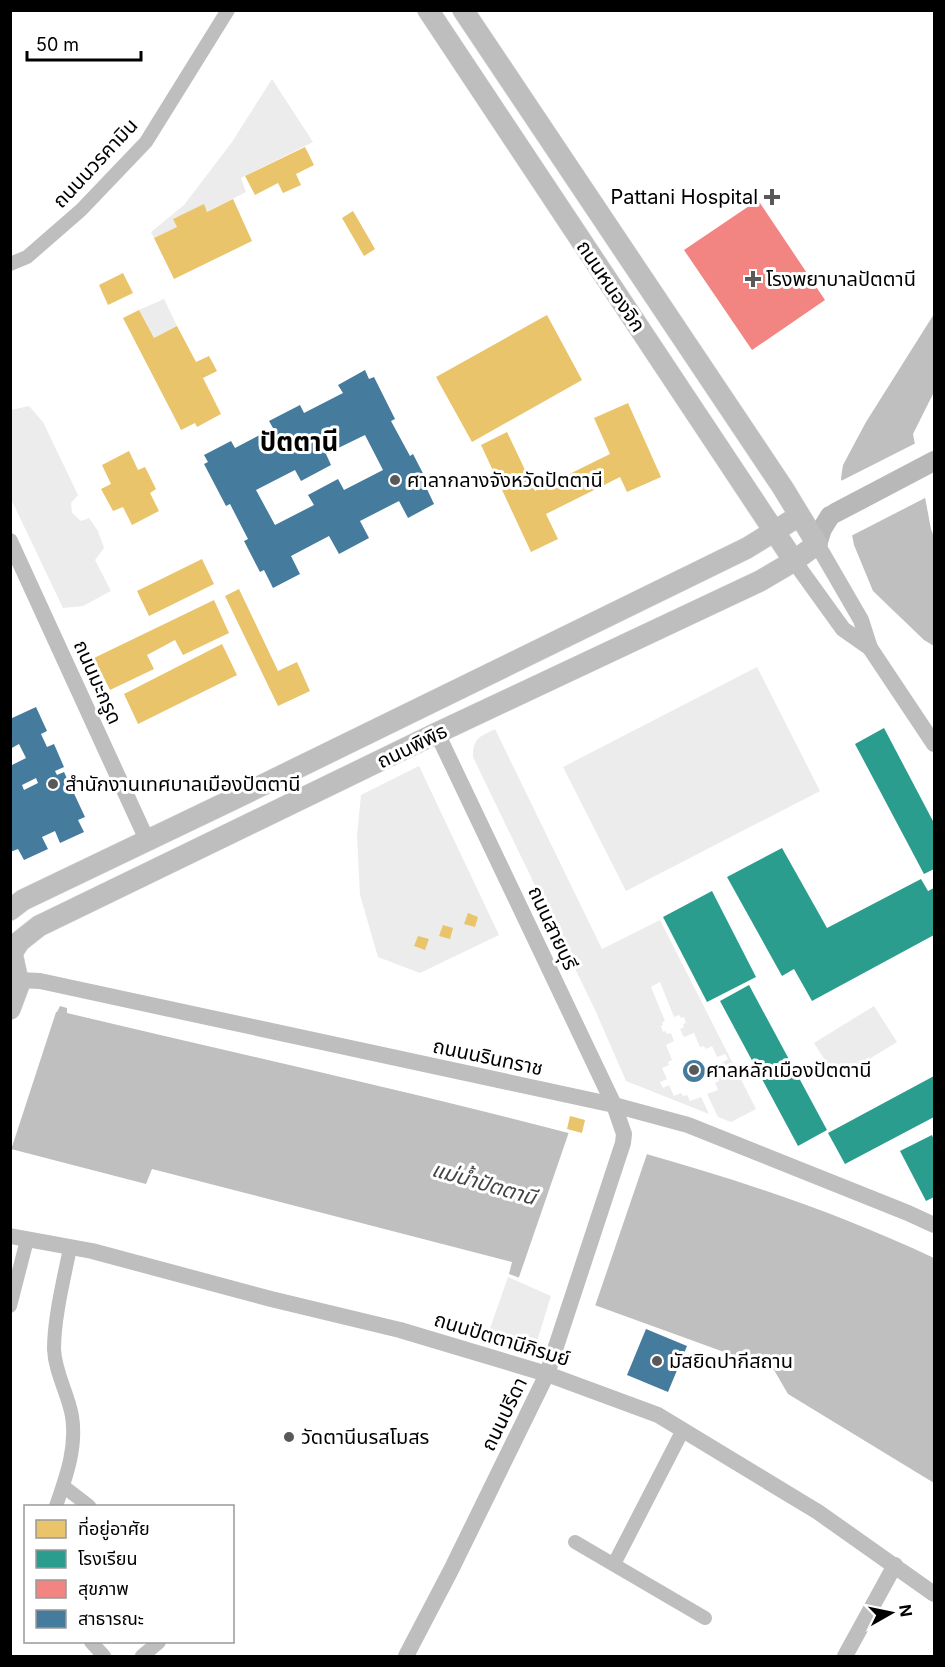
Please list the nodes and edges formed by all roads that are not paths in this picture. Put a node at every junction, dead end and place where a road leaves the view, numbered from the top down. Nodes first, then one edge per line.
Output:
1 (228, 10) edge
2 (428, 10) edge
3 (463, 10) edge
4 (528, 107) junction
5 (502, 123) junction
6 (574, 176) junction
7 (548, 193) junction
8 (10, 264) edge
9 (930, 463) edge
10 (833, 514) junction
11 (799, 516) junction
12 (775, 531) junction
13 (10, 541) edge
14 (817, 544) junction
15 (794, 561) junction
16 (544, 648) junction
17 (870, 648) junction
18 (559, 676) junction
19 (439, 698) junction
20 (445, 730) junction
21 (934, 744) edge
22 (331, 751) junction
23 (345, 779) junction
24 (238, 797) junction
25 (252, 825) junction
26 (147, 840) junction
27 (161, 869) junction
28 (10, 910) edge
29 (11, 954) edge
30 (18, 982) junction
31 (10, 1009) edge
32 (614, 1105) junction
33 (623, 1143) joint
34 (934, 1226) edge
35 (19, 1238) edge
36 (70, 1248) junction
37 (10, 1306) edge
38 (547, 1374) junction
39 (683, 1430) junction
40 (63, 1486) junction
41 (56, 1505) edge
42 (88, 1505) edge
43 (576, 1542) dead end
44 (614, 1564) junction
45 (895, 1565) junction
46 (934, 1594) edge
47 (705, 1618) dead end
48 (93, 1643) edge
49 (157, 1643) edge
50 (104, 1656) edge
51 (142, 1656) edge
52 (406, 1656) edge
53 (845, 1656) edge

1 - 8 street, ถนนนวรคามิน
2 - 5 main road, ถนนหนองจิก
3 - 4 main road, ถนนหนองจิก
4 - 5 main road
4 - 6 main road, ถนนหนองจิก
5 - 7 main road, ถนนหนองจิก
6 - 7 main road
6 - 11 main road, ถนนหนองจิก
7 - 12 main road, ถนนหนองจิก
9 - 10 main road
10 - 11 main road
10 - 14 main road
11 - 12 main road, ถนนพิพิธ
11 - 14 main road, ถนนหนองจิก
12 - 15 main road, ถนนหนองจิก
12 - 16 main road, ถนนพิพิธ
13 - 26 street, ถนนมะกรูด
14 - 15 main road, ถนนพิพิธ
14 - 17 street
15 - 17 street
15 - 18 main road, ถนนพิพิธ
16 - 18 main road
16 - 19 main road, ถนนพิพิธ
17 - 21 street
18 - 20 main road, ถนนพิพิธ
19 - 20 main road
19 - 22 main road, ถนนพิพิธ
20 - 23 main road, ถนนพิพิธ
20 - 32 street, ถนนสายบุรี
22 - 23 main road
22 - 24 main road, ถนนพิพิธ
23 - 25 main road, ถนนพิพิธ
24 - 25 main road
24 - 26 main road, ถนนพิพิธ
25 - 27 main road, ถนนพิพิธ
26 - 27 main road
26 - 28 main road, ถนนพิพิธ
27 - 29 main road, ถนนพิพิธ
29 - 30 main road, ถนนพิพิธ
30 - 31 main road
30 - 32 street, ถนนนรินทราช
32 - 33 street, ถนนสายบุรี
32 - 34 street, ถนนนรินทราช
33 - 38 street, ถนนปรีดา
35 - 36 street, ถนนปัตตานีภิรมย์
35 - 37 street
36 - 38 street, ถนนปัตตานีภิรมย์
36 - 40 street
38 - 39 street, ถนนปัตตานีภิรมย์
38 - 52 street, ถนนปรีดา
39 - 44 street
39 - 45 street, ถนนปัตตานีภิรมย์
40 - 41 street
40 - 42 street
43 - 44 street
44 - 47 street
45 - 46 street, ถนนปัตตานีภิรมย์
45 - 53 street
48 - 50 street
49 - 51 street

